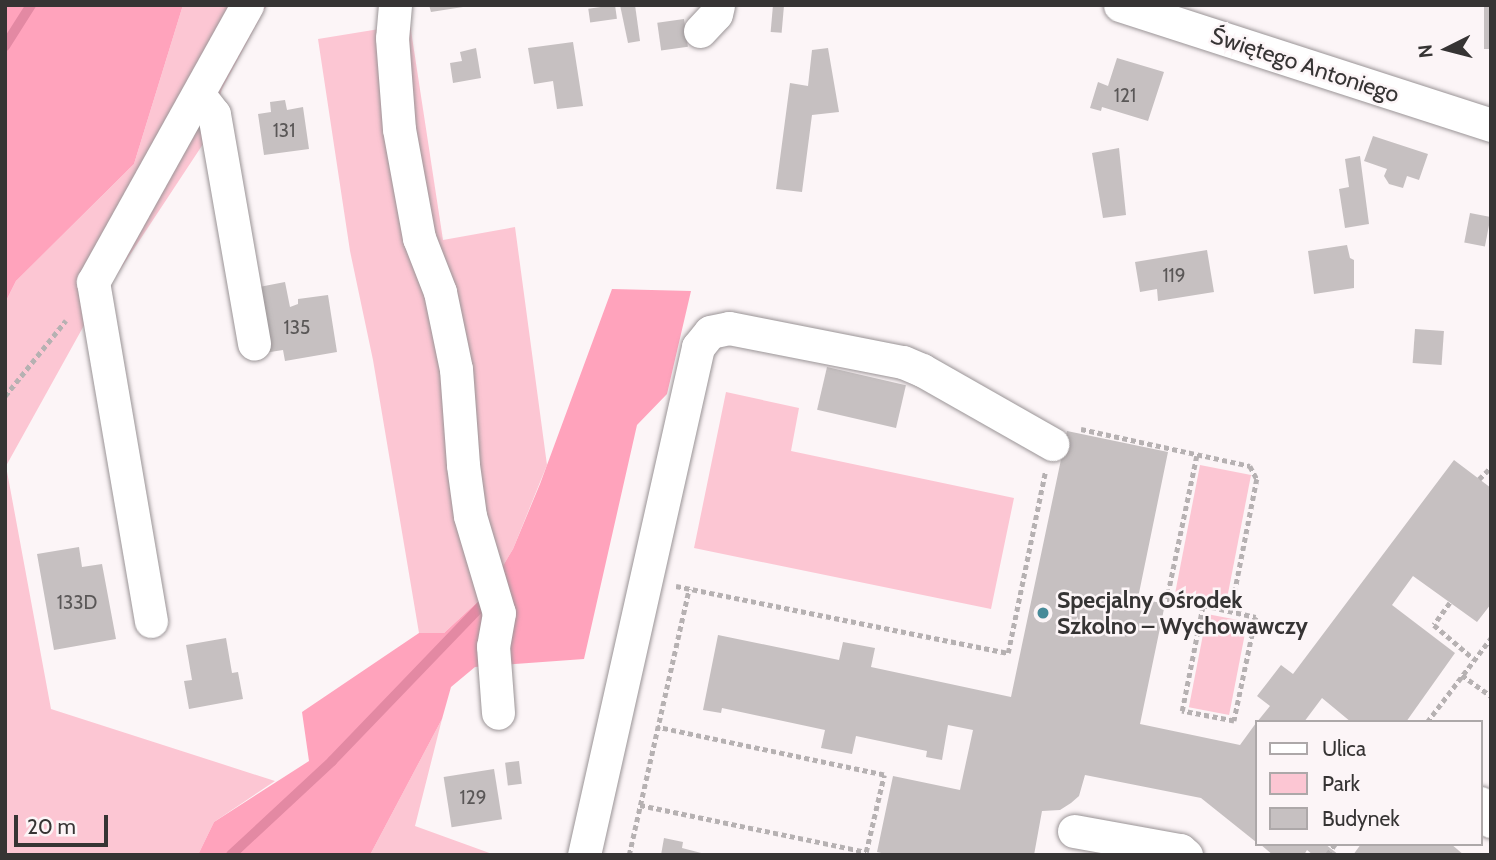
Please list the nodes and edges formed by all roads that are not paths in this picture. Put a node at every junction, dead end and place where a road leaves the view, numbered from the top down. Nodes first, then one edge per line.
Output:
1 (247, 5) edge
2 (395, 5) edge
3 (1120, 5) edge
4 (199, 95) junction
5 (1491, 125) edge
6 (254, 344) dead end
7 (1052, 444) road end
8 (151, 621) dead end
9 (498, 713) dead end
10 (1074, 831) dead end
11 (584, 855) edge
12 (1186, 855) edge

1 - 4 street
2 - 9 street
3 - 5 street, Świętego Antoniego
4 - 6 street
4 - 8 street
7 - 11 street
10 - 12 street

